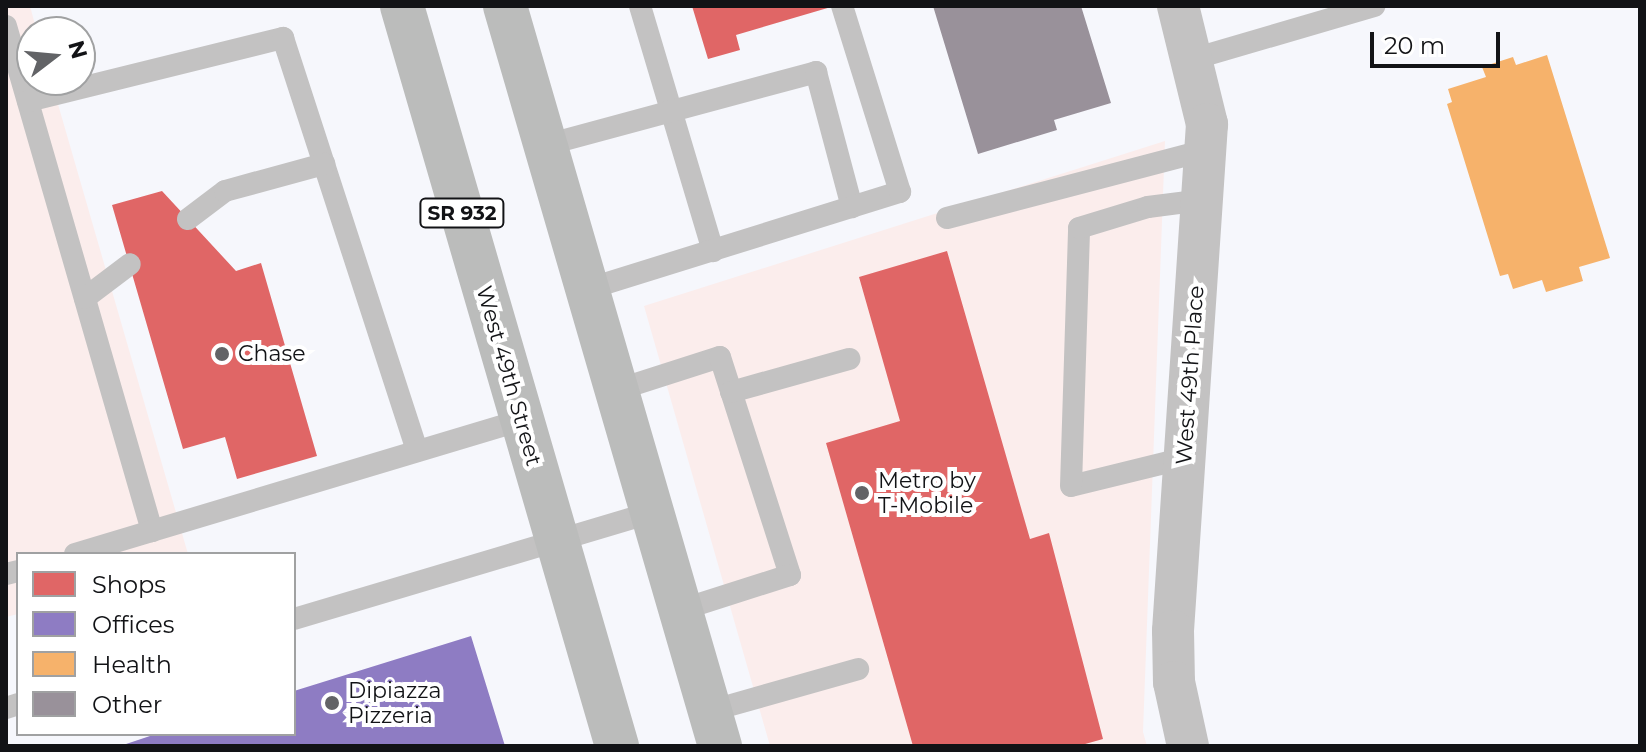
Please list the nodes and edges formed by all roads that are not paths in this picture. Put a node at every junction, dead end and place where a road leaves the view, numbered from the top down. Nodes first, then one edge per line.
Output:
1 (402, 6) edge
2 (505, 6) edge
3 (640, 6) edge
4 (842, 6) edge
5 (1178, 6) edge
6 (1374, 6) edge
7 (6, 26) edge
8 (1193, 59) junction
9 (28, 101) junction
10 (672, 111) junction
11 (546, 145) junction
12 (1206, 150) junction
13 (324, 164) junction
14 (1202, 200) junction
15 (852, 207) junction
16 (947, 218) dead end
17 (188, 219) dead end
18 (713, 251) junction
19 (130, 264) dead end
20 (588, 289) junction
21 (85, 298) junction
22 (849, 359) dead end
23 (617, 390) junction
24 (731, 392) junction
25 (522, 420) junction
26 (417, 451) junction
27 (1185, 458) junction
28 (652, 512) junction
29 (152, 531) junction
30 (557, 539) junction
31 (82, 552) edge
32 (680, 610) junction
33 (296, 618) edge
34 (858, 669) dead end
35 (715, 729) edge
36 (617, 746) edge
37 (1188, 746) edge

1 - 25 main road, West 49th Street / SR 932
2 - 11 main road
3 - 10 lane
4 - 15 lane
5 - 8 street, West 49th Place
6 - 8 lane
7 - 9 lane
8 - 12 street, West 49th Place
9 - 13 lane
9 - 21 lane
10 - 11 lane
10 - 15 lane
10 - 18 lane
11 - 20 main road
12 - 14 street, West 49th Place
12 - 16 lane
13 - 17 lane
13 - 26 lane
14 - 27 street, West 49th Place
14 - 27 lane
15 - 18 lane
18 - 20 lane
19 - 21 lane
20 - 23 main road
21 - 29 lane
22 - 24 lane
23 - 24 lane
23 - 28 main road
24 - 32 lane
25 - 26 lane
25 - 30 main road, West 49th Street / SR 932
26 - 29 lane
27 - 37 street, West 49th Place
28 - 30 lane
28 - 32 main road
29 - 31 lane
30 - 33 lane
30 - 36 main road, West 49th Street / SR 932
32 - 35 main road
34 - 35 lane

